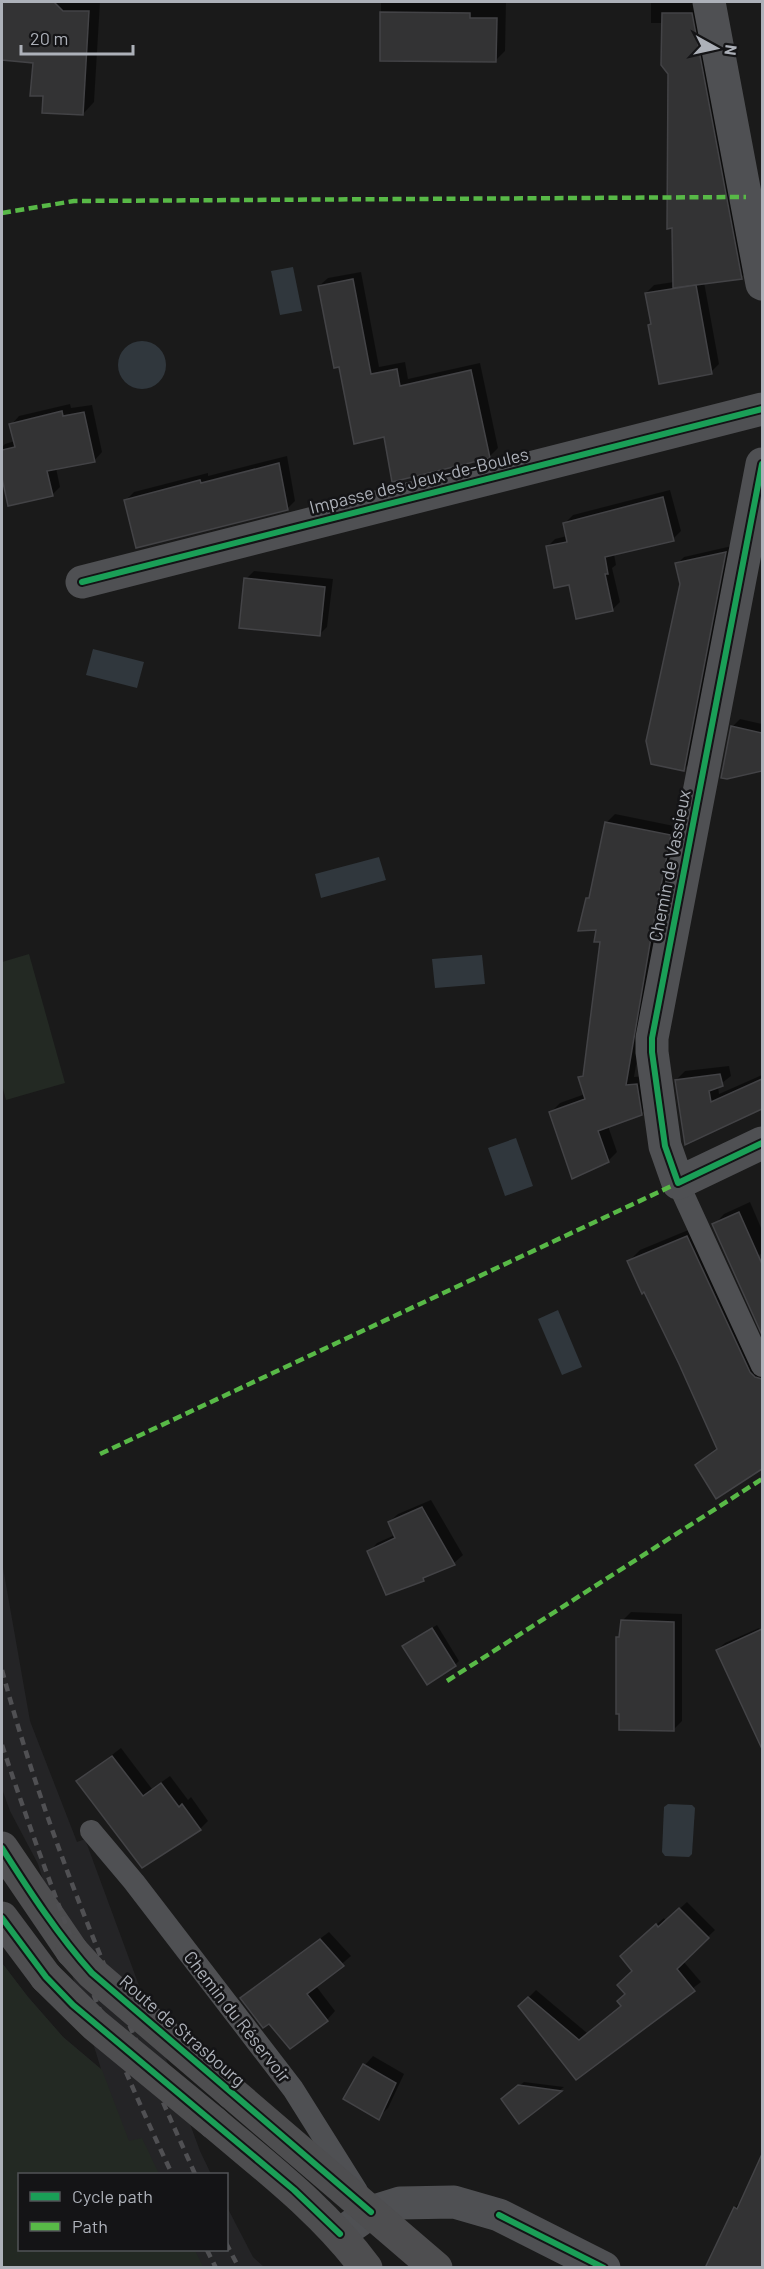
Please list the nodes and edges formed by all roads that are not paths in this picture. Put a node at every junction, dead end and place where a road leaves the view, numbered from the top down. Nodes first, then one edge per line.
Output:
1 (709, 2) edge
2 (753, 185) edge
3 (762, 284) edge
4 (762, 410) edge
5 (762, 464) edge
6 (82, 582) dead end
7 (762, 1143) edge
8 (678, 1183) junction
9 (762, 1366) edge
10 (91, 1831) dead end
11 (2, 1848) edge
12 (2, 1918) edge
13 (370, 2212) junction
14 (340, 2234) junction
15 (366, 2268) edge
16 (436, 2268) edge
17 (604, 2268) edge

1 - 2 street
2 - 3 street
4 - 6 street, Impasse des Jeux-de-Boules
5 - 8 street, Chemin de Vassieux
7 - 8 street
8 - 9 lane
10 - 13 lane, Chemin du Réservoir
11 - 13 main road, Route de Strasbourg, bridge
12 - 14 main road, bridge
13 - 14 street
13 - 16 main road, Route de Strasbourg
13 - 17 street
14 - 15 main road

